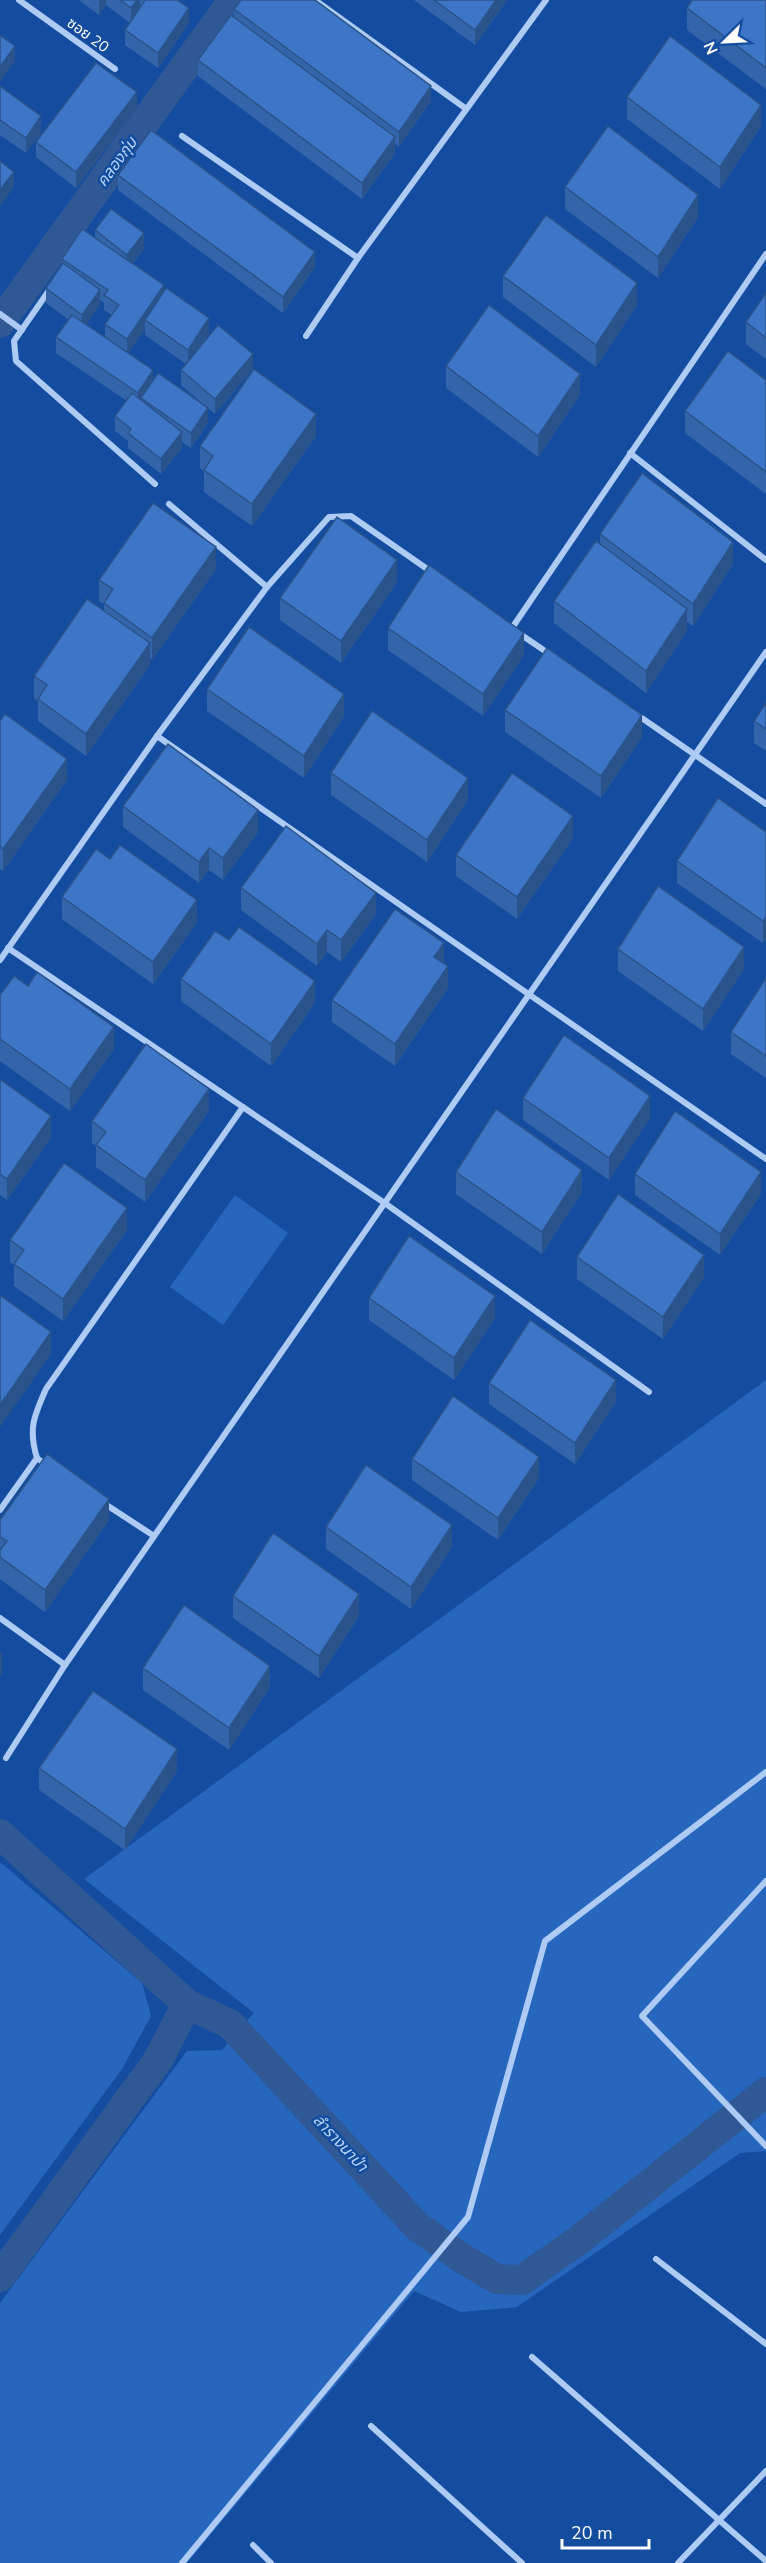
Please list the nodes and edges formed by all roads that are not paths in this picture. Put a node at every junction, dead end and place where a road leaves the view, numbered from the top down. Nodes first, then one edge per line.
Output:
1 (19, 0) edge
2 (315, 0) edge
3 (546, 0) edge
4 (115, 69) dead end
5 (465, 108) junction
6 (182, 136) dead end
7 (766, 254) edge
8 (358, 258) junction
9 (57, 279) edge
10 (0, 314) edge
11 (19, 328) junction
12 (306, 336) dead end
13 (630, 453) junction
14 (155, 484) dead end
15 (170, 504) dead end
16 (766, 560) edge
17 (436, 575) edge
18 (267, 586) junction
19 (502, 622) edge
20 (512, 628) junction
21 (766, 652) edge
22 (560, 662) edge
23 (627, 708) edge
24 (157, 736) junction
25 (694, 755) junction
26 (766, 804) edge
27 (8, 948) junction
28 (0, 960) edge
29 (531, 995) junction
30 (243, 1107) junction
31 (766, 1159) edge
32 (386, 1204) junction
33 (649, 1392) dead end
34 (37, 1458) junction
35 (56, 1471) edge
36 (96, 1497) edge
37 (0, 1510) edge
38 (154, 1536) junction
39 (0, 1618) edge
40 (66, 1665) junction
41 (6, 1758) dead end
42 (766, 1772) edge
43 (766, 1881) edge
44 (766, 2146) edge
45 (656, 2259) dead end
46 (766, 2344) edge
47 (532, 2357) dead end
48 (371, 2426) dead end
49 (766, 2471) edge
50 (719, 2520) junction
51 (253, 2545) dead end
52 (766, 2561) edge
53 (182, 2563) edge
54 (271, 2563) edge
55 (522, 2563) edge
56 (678, 2563) edge

1 - 4 street, ซอย 20
2 - 5 street
3 - 5 street
5 - 8 street
6 - 8 street
7 - 13 street
8 - 12 street
9 - 11 street
10 - 11 street
11 - 14 street
13 - 16 street
13 - 20 street
15 - 18 street
17 - 18 street
18 - 24 street
19 - 20 street
20 - 22 street
21 - 25 street
23 - 25 street
24 - 27 street
24 - 29 street
25 - 26 street
25 - 29 street
27 - 28 street
27 - 30 street
29 - 31 street
29 - 32 street
30 - 32 street
30 - 34 street
32 - 33 street
32 - 38 street
34 - 35 street
34 - 37 street
36 - 38 street
38 - 40 street
39 - 40 street
40 - 41 street
42 - 53 street
43 - 44 street
45 - 46 street
47 - 50 street
48 - 55 street
49 - 50 street
50 - 52 street
50 - 56 street
51 - 54 street

